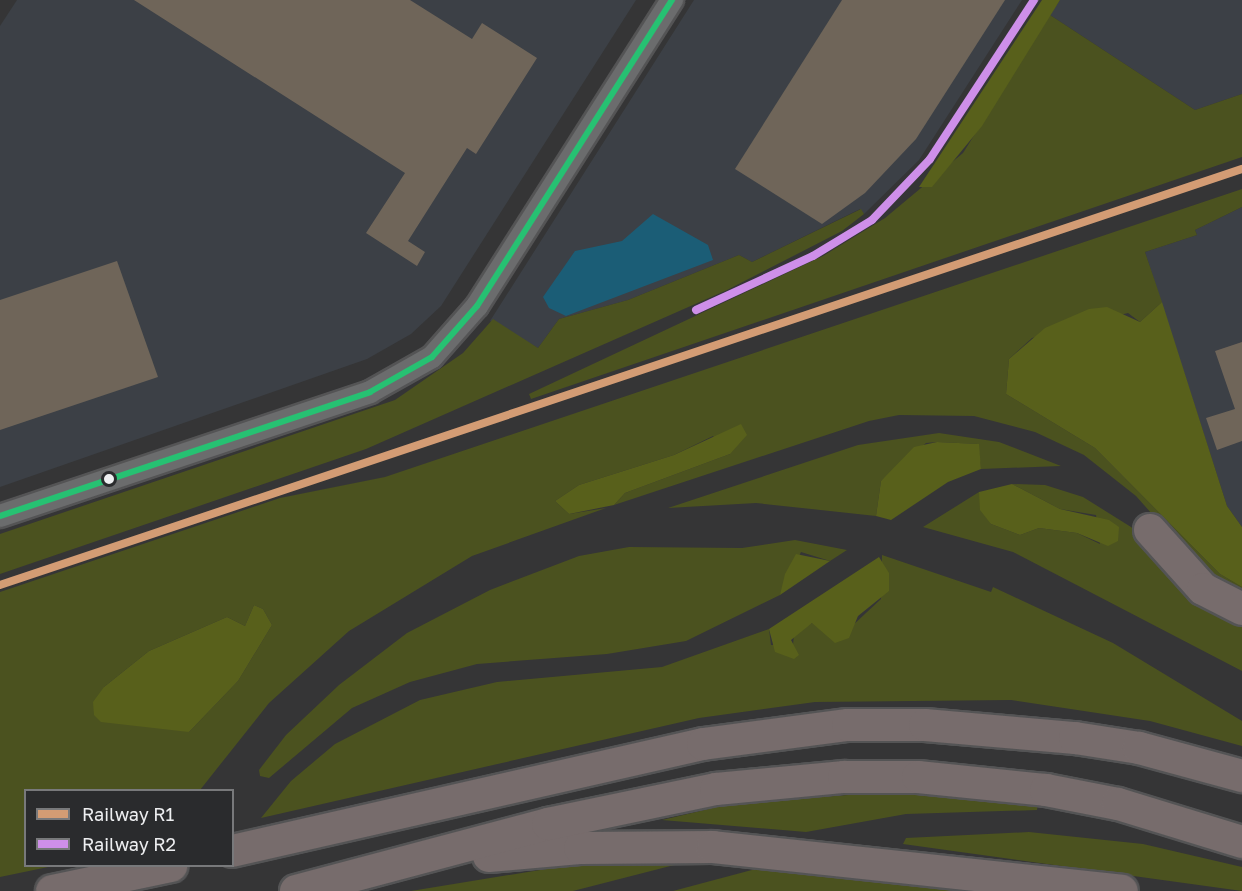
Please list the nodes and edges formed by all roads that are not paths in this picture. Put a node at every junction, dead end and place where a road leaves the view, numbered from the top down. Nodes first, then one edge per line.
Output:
1 (672, 0) edge
2 (0, 516) edge
3 (1150, 530) dead end
4 (1242, 609) edge
5 (1242, 776) edge
6 (1242, 842) edge
7 (234, 852) edge
8 (166, 867) edge
9 (375, 871) junction
10 (52, 891) edge
11 (296, 891) edge
12 (1122, 891) edge

1 - 2 street
3 - 4 highway
5 - 7 highway
6 - 9 highway
8 - 10 highway
9 - 11 highway
9 - 12 highway

